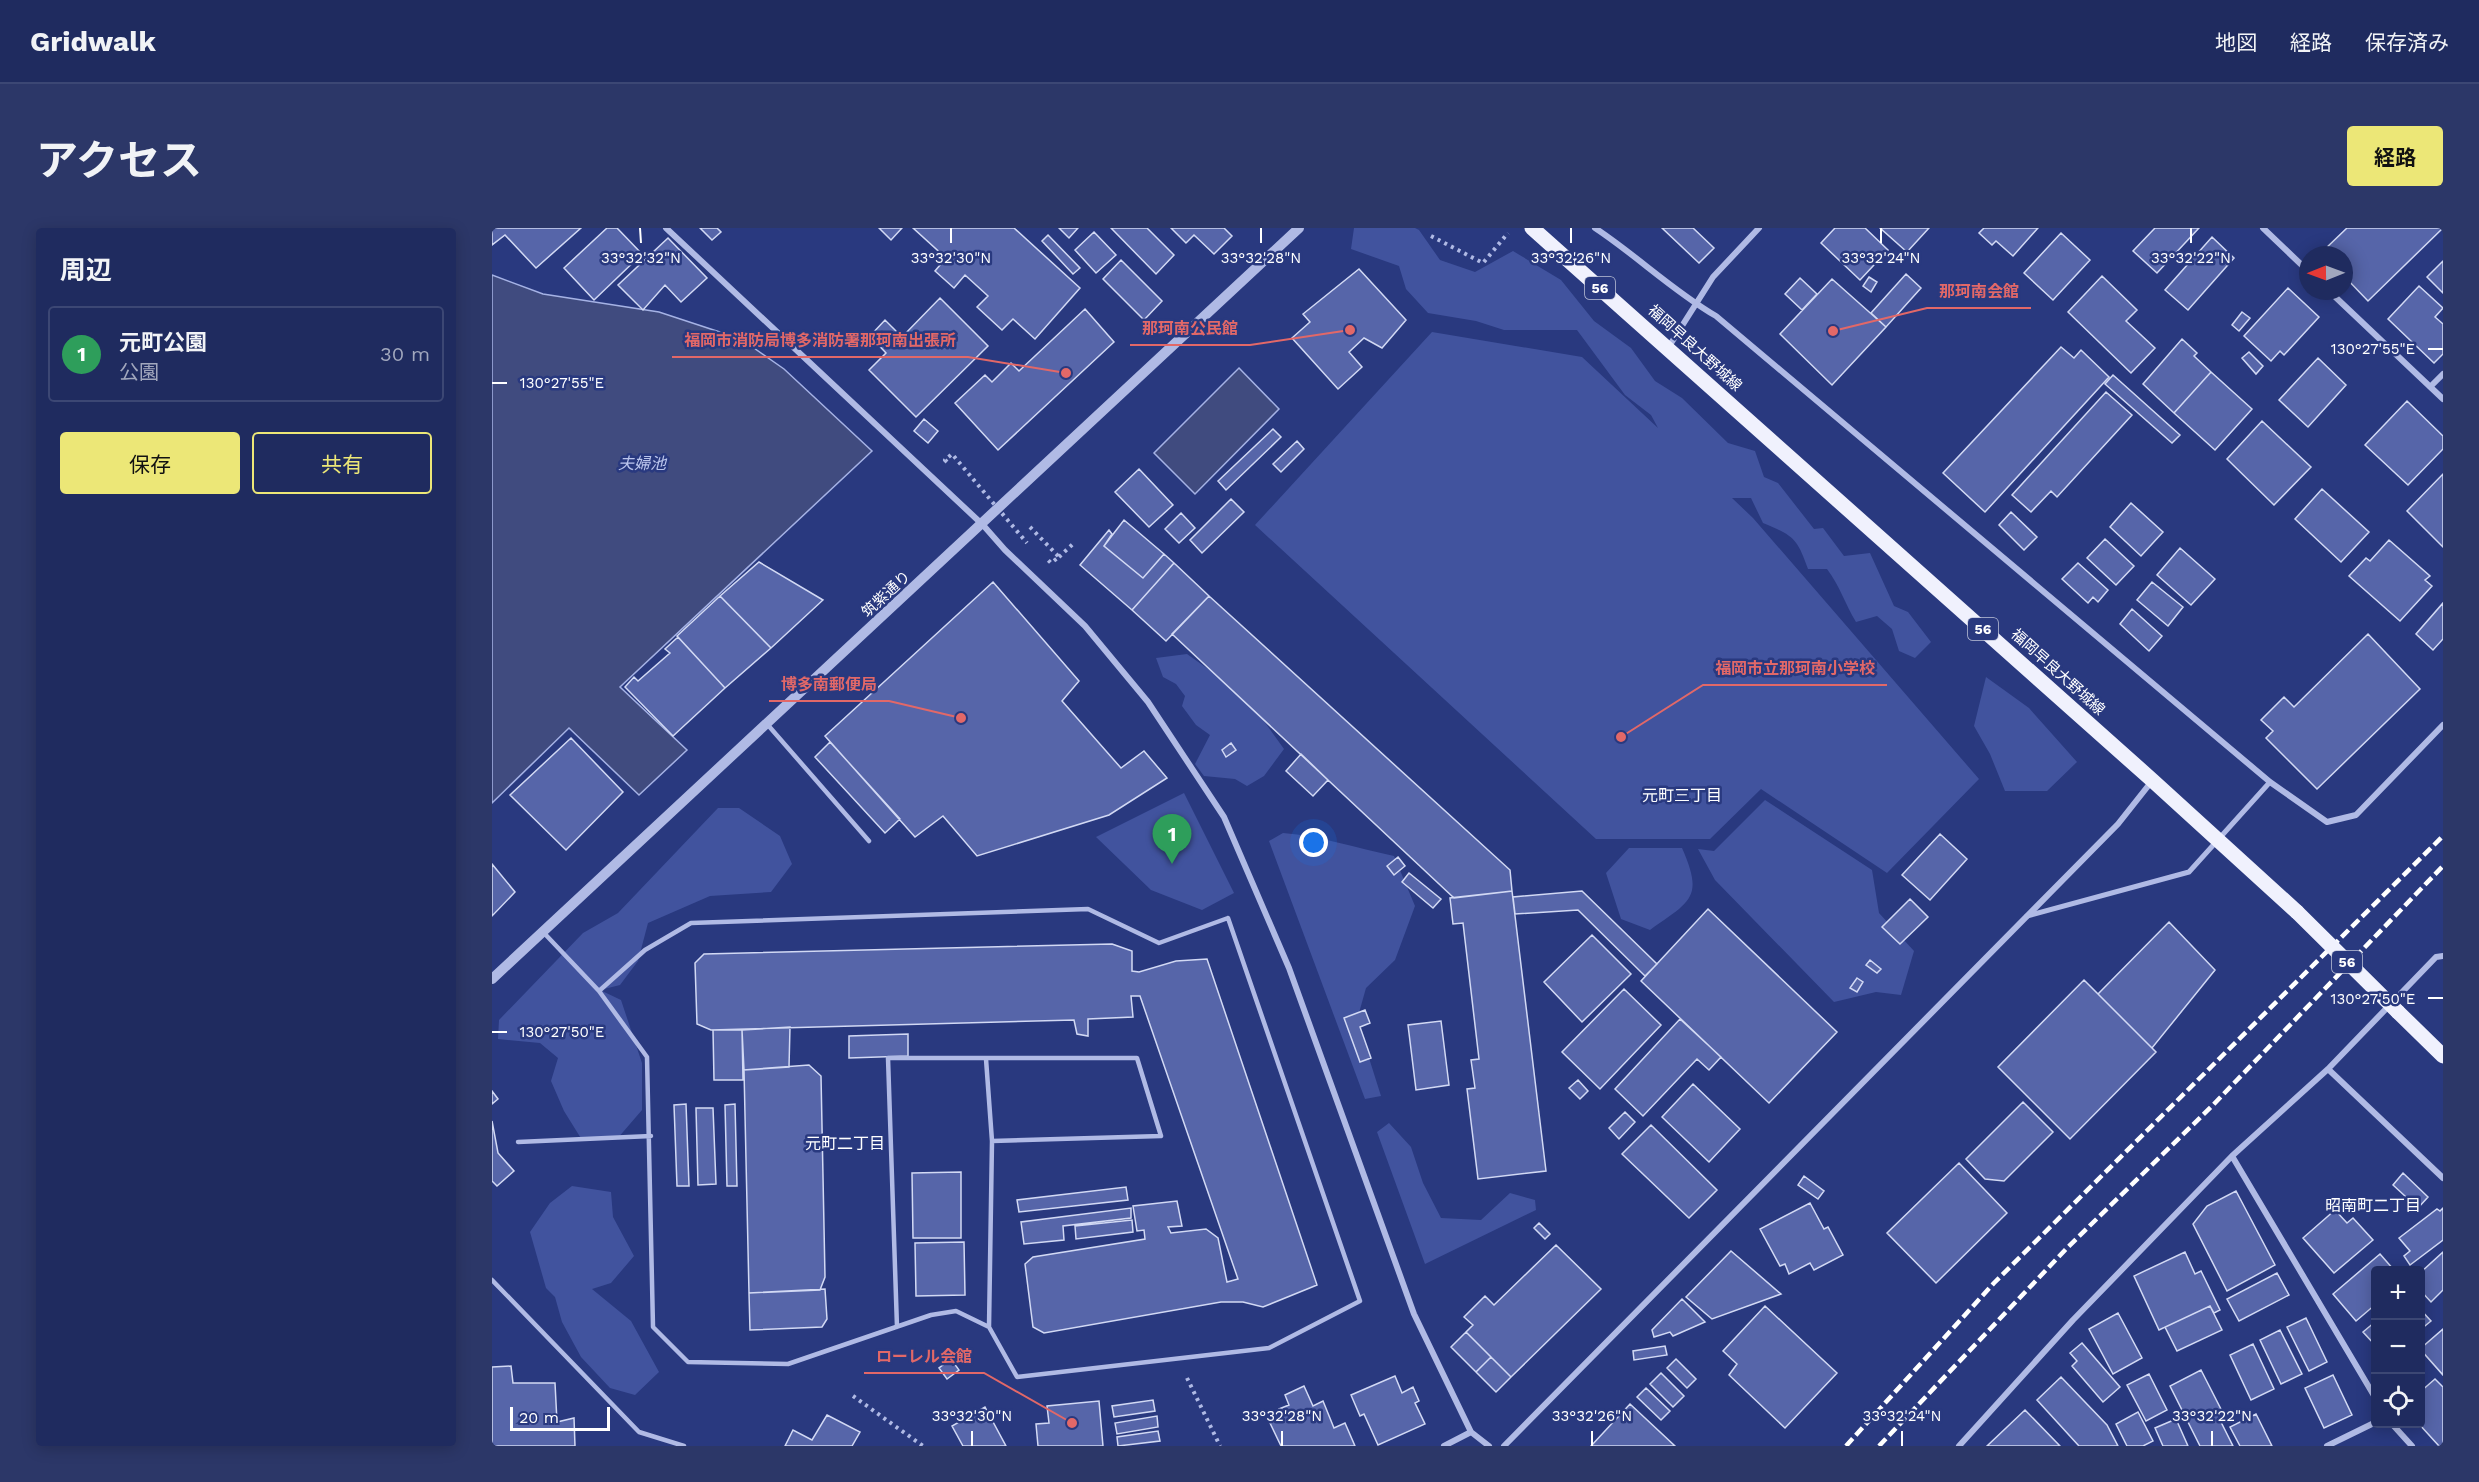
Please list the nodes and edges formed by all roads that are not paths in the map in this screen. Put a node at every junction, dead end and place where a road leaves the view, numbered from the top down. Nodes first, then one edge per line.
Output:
1 (666, 228) edge
2 (1299, 228) edge
3 (1532, 228) edge
4 (1595, 228) edge
5 (1759, 228) edge
6 (2263, 228) edge
7 (2299, 262) edge
8 (2339, 300) edge
9 (1695, 303) junction
10 (1668, 348) junction
11 (2443, 374) edge
12 (2430, 387) junction
13 (2443, 399) edge
14 (983, 525) junction
15 (767, 724) junction
16 (2443, 725) edge
17 (2152, 780) junction
18 (2270, 782) junction
19 (869, 841) dead end
20 (2026, 916) junction
21 (543, 933) junction
22 (2443, 956) edge
23 (492, 980) edge
24 (599, 991) junction
25 (2443, 1056) edge
26 (986, 1059) junction
27 (2328, 1069) junction
28 (651, 1136) junction
29 (992, 1141) junction
30 (518, 1142) dead end
31 (2232, 1156) junction
32 (2443, 1178) edge
33 (492, 1280) edge
34 (897, 1327) junction
35 (989, 1327) junction
36 (2371, 1391) edge
37 (2371, 1424) edge
38 (2396, 1428) edge
39 (1471, 1432) junction
40 (684, 1446) edge
41 (1444, 1446) edge
42 (1489, 1446) edge
43 (1504, 1446) edge
44 (1959, 1446) edge
45 (2327, 1446) edge
46 (2412, 1446) edge

1 - 14 street
2 - 14 street, 筑紫通り
3 - 10 main road, 福岡早良大野城線 / 56
4 - 9 street
5 - 9 street
6 - 7 street
8 - 12 street
9 - 10 street
9 - 18 street
10 - 17 main road, 福岡早良大野城線 / 56
11 - 12 street
12 - 13 street
14 - 15 street, 筑紫通り
14 - 39 street
15 - 19 lane
15 - 21 street, 筑紫通り
16 - 18 street
17 - 20 street
17 - 25 main road, 福岡早良大野城線 / 56, bridge
18 - 20 street
20 - 43 street
21 - 23 street, 筑紫通り
21 - 24 lane
22 - 27 street
24 - 28 lane
24 - 35 lane
26 - 29 lane
26 - 29 lane
26 - 34 lane
27 - 31 street
27 - 32 street
28 - 30 lane
28 - 34 lane
29 - 35 lane
31 - 36 street
31 - 44 street
33 - 40 lane
34 - 35 lane
37 - 45 street
38 - 46 street
39 - 41 street
39 - 42 street

